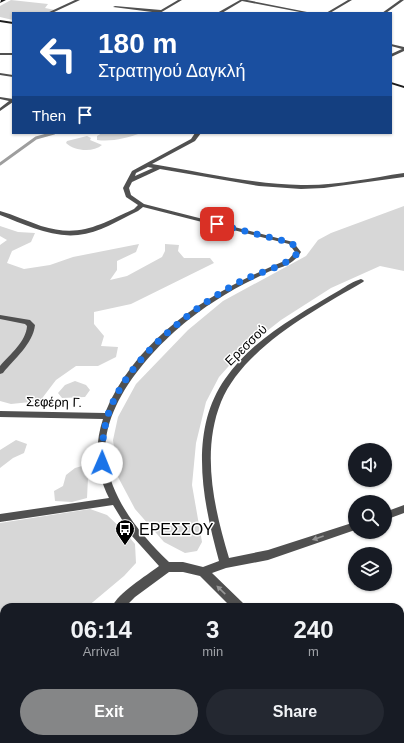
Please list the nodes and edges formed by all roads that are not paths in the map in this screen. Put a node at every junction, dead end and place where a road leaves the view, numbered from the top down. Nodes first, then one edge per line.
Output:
1 (4, 0) edge
2 (78, 0) edge
3 (180, 0) edge
4 (242, 0) edge
5 (350, 0) edge
6 (402, 0) edge
7 (0, 2) edge
8 (115, 7) dead end
9 (51, 12) edge
10 (160, 12) edge
11 (221, 12) edge
12 (305, 12) edge
13 (330, 12) edge
14 (385, 12) edge
15 (0, 22) edge
16 (11, 23) edge
17 (392, 45) edge
18 (404, 49) edge
19 (0, 54) edge
20 (12, 54) edge
21 (392, 55) edge
22 (0, 74) edge
23 (12, 76) edge
24 (392, 84) edge
25 (404, 87) edge
26 (0, 98) edge
27 (12, 100) edge
28 (12, 101) edge
29 (0, 110) edge
30 (197, 134) edge
31 (148, 165) junction
32 (159, 167) junction
33 (404, 175) edge
34 (129, 181) junction
35 (142, 205) junction
36 (0, 213) edge
37 (361, 281) dead end
38 (0, 317) edge
39 (0, 371) edge
40 (0, 414) edge
41 (108, 416) junction
42 (115, 501) junction
43 (404, 509) edge
44 (392, 513) edge
45 (0, 518) edge
46 (348, 528) edge
47 (225, 563) junction
48 (167, 567) junction
49 (203, 572) junction
50 (121, 603) edge
51 (235, 603) edge

1 - 7 main road
2 - 9 street
3 - 10 street
4 - 11 street
4 - 12 street
5 - 13 street
6 - 14 street
8 - 10 street
15 - 16 main road
17 - 18 street
18 - 21 street
19 - 20 street
22 - 23 street
24 - 25 main road
26 - 27 street
28 - 29 street
30 - 31 street
31 - 32 street
31 - 34 street
32 - 33 street
32 - 34 street
34 - 35 street
35 - 36 street
35 - 41 street
37 - 47 street, Ερεσσού
38 - 39 street
40 - 41 street, Σεφέρη Γ.
41 - 42 street
42 - 45 street
42 - 48 street
43 - 44 street
46 -> 47 street
47 - 49 street
48 - 49 street
48 - 50 street
51 -> 49 street

